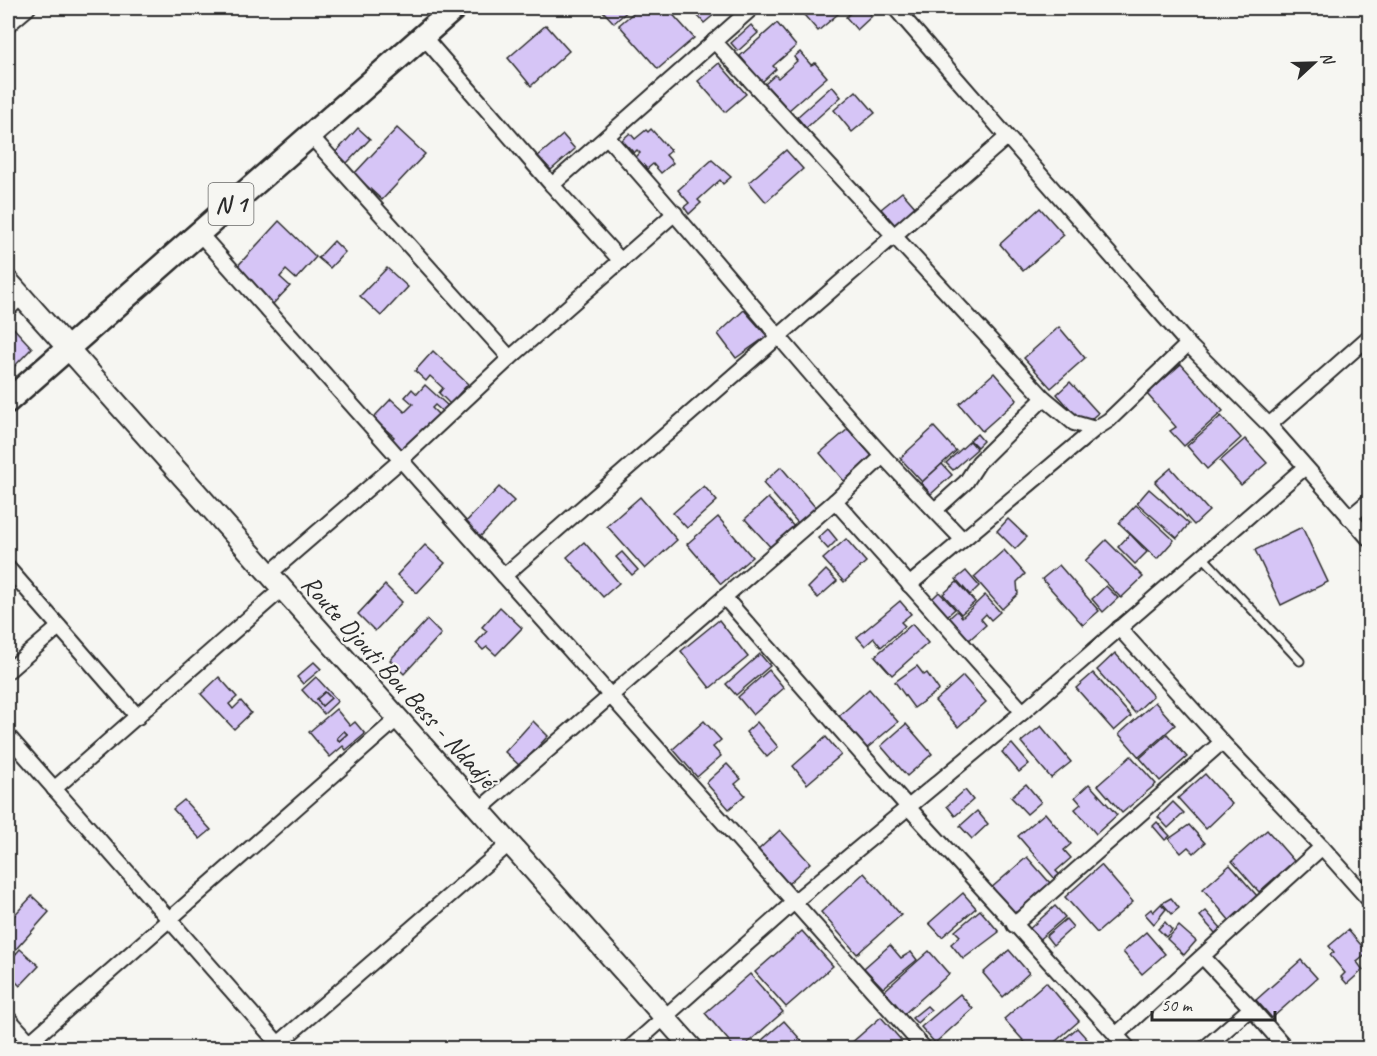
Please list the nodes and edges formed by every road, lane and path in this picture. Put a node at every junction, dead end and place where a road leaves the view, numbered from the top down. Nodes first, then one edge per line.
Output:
1 (28, 8) edge
2 (454, 8) edge
3 (752, 8) edge
4 (895, 8) edge
5 (10, 19) edge
6 (422, 35) junction
7 (714, 41) junction
8 (310, 135) junction
9 (608, 137) junction
10 (1007, 137) junction
11 (552, 184) junction
12 (675, 213) junction
13 (199, 233) junction
14 (895, 235) junction
15 (621, 261) junction
16 (8, 281) edge
17 (24, 300) junction
18 (8, 314) edge
19 (778, 336) junction
20 (1370, 336) edge
21 (1188, 345) junction
22 (67, 349) junction
23 (510, 358) junction
24 (1044, 398) junction
25 (8, 400) edge
26 (1269, 425) junction
27 (1095, 429) junction
28 (883, 456) junction
29 (401, 460) junction
30 (1304, 468) junction
31 (1370, 500) edge
32 (835, 501) junction
33 (934, 510) junction
34 (1349, 518) junction
35 (962, 539) junction
36 (1370, 540) edge
37 (1203, 557) junction
38 (8, 568) edge
39 (268, 574) junction
40 (504, 576) junction
41 (909, 585) junction
42 (282, 589) junction
43 (724, 597) junction
44 (59, 627) junction
45 (1119, 628) junction
46 (1300, 661) dead end
47 (8, 671) edge
48 (610, 696) junction
49 (1023, 712) junction
50 (138, 717) junction
51 (397, 719) junction
52 (8, 736) edge
53 (1222, 742) junction
54 (54, 789) junction
55 (908, 807) junction
56 (479, 810) junction
57 (509, 844) junction
58 (1322, 847) junction
59 (1370, 901) edge
60 (794, 902) junction
61 (168, 919) junction
62 (1014, 925) junction
63 (1203, 957) junction
64 (1251, 1008) junction
65 (8, 1018) edge
66 (664, 1018) junction
67 (1116, 1035) junction
68 (32, 1046) edge
69 (280, 1046) edge
70 (630, 1048) edge
71 (692, 1048) edge
72 (924, 1048) edge
73 (1128, 1048) edge
74 (1205, 1048) edge
75 (1286, 1048) edge

1 - 5 street
2 - 6 highway, N 1
3 - 7 street
4 - 10 street
6 - 8 highway, N 1
6 - 11 street
7 - 9 street
7 - 14 street
8 - 13 highway, N 1
8 - 23 street
9 - 11 street
9 - 12 street
10 - 14 street
10 - 21 street
11 - 15 street
12 - 15 street
12 - 19 street
13 - 22 highway, N 1
13 - 29 street
14 - 19 street
14 - 24 street
15 - 23 street
16 - 17 main road, Route Djouti Bou Bess - Ndadjé
17 - 18 lane
17 - 22 main road, Route Djouti Bou Bess - Ndadjé
19 - 28 street
19 - 40 street
20 - 26 street
21 - 26 street
21 - 27 street
22 - 25 highway, N 1
22 - 39 main road, Route Djouti Bou Bess - Ndadjé
23 - 29 street
24 - 27 street
24 - 33 street
26 - 30 street
27 - 35 street
28 - 32 street
28 - 33 street
29 - 39 street
29 - 40 street
30 - 34 street
30 - 37 street
31 - 34 street
32 - 41 street
32 - 43 street
33 - 35 street
34 - 36 street
35 - 41 street
37 - 45 street
37 - 46 lane
38 - 44 street
39 - 42 main road, Route Djouti Bou Bess - Ndadjé
40 - 48 street
41 - 49 street
42 - 50 street
42 - 51 main road, Route Djouti Bou Bess - Ndadjé
43 - 48 street
43 - 55 street
44 - 47 street
44 - 50 street
45 - 49 street
45 - 53 street
48 - 56 street
48 - 60 street
49 - 55 street
50 - 54 street
51 - 56 main road, Route Djouti Bou Bess - Ndadjé
51 - 61 street
52 - 54 street
53 - 58 street
53 - 62 street
54 - 61 street
55 - 60 street
55 - 62 street
56 - 57 main road, Route Djouti Bou Bess - Ndadjé
57 - 66 main road, Route Djouti Bou Bess - Ndadjé
57 - 69 street
58 - 59 street
58 - 63 street
60 - 66 street
60 - 72 street
61 - 68 street
61 - 69 street
62 - 67 street
63 - 64 street
63 - 67 street
64 - 74 street
64 - 75 street
65 - 68 street
66 - 70 street
66 - 71 main road, Route Djouti Bou Bess - Ndadjé
67 - 73 street

